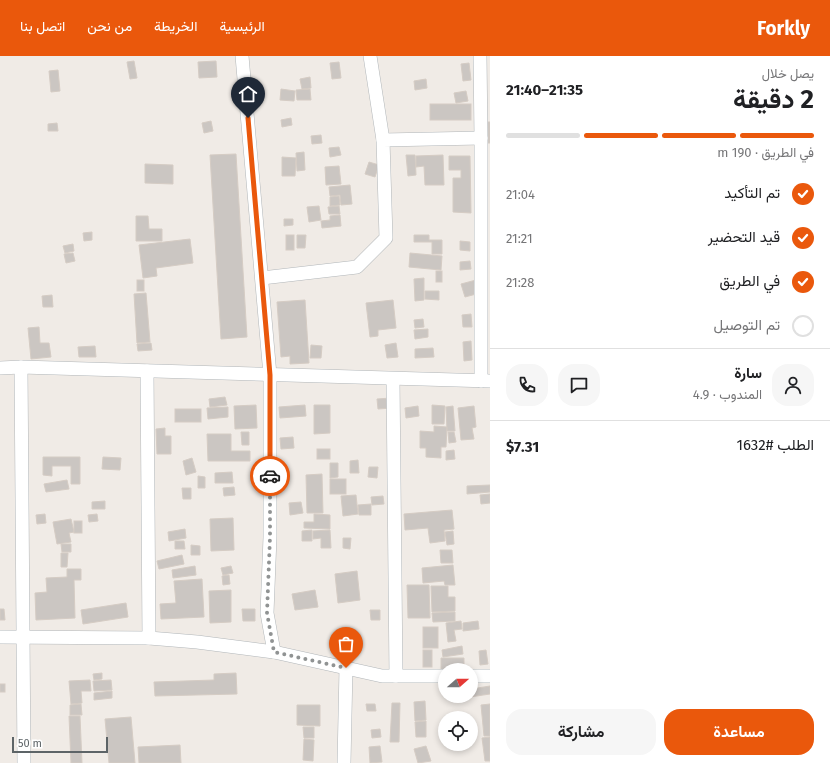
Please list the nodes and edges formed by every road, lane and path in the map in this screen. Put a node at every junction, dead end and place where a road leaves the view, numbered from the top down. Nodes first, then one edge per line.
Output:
1 (242, 56) edge
2 (370, 56) edge
3 (480, 56) edge
4 (486, 70) edge
5 (481, 138) junction
6 (383, 140) junction
7 (486, 220) edge
8 (262, 278) junction
9 (21, 367) junction
10 (0, 368) edge
11 (147, 371) junction
12 (270, 375) junction
13 (393, 379) junction
14 (485, 381) edge
15 (0, 637) edge
16 (23, 637) junction
17 (149, 638) junction
18 (274, 652) junction
19 (346, 668) junction
20 (396, 676) junction
21 (438, 676) edge
22 (478, 676) edge
23 (490, 676) edge
24 (24, 763) edge
25 (344, 763) edge

1 - 8 street
2 - 6 street
3 - 4 street
4 - 5 street
5 - 6 street
5 - 7 street
6 - 8 street
7 - 14 street
8 - 12 street
9 - 10 street
9 - 11 street
9 - 16 street
11 - 12 street
11 - 17 street
12 - 13 street
12 - 18 street
13 - 14 street
13 - 20 street
15 - 16 street
16 - 17 street
16 - 24 street
17 - 18 street
18 - 19 street
19 - 20 street
19 - 25 street
20 - 21 street
22 - 23 street

